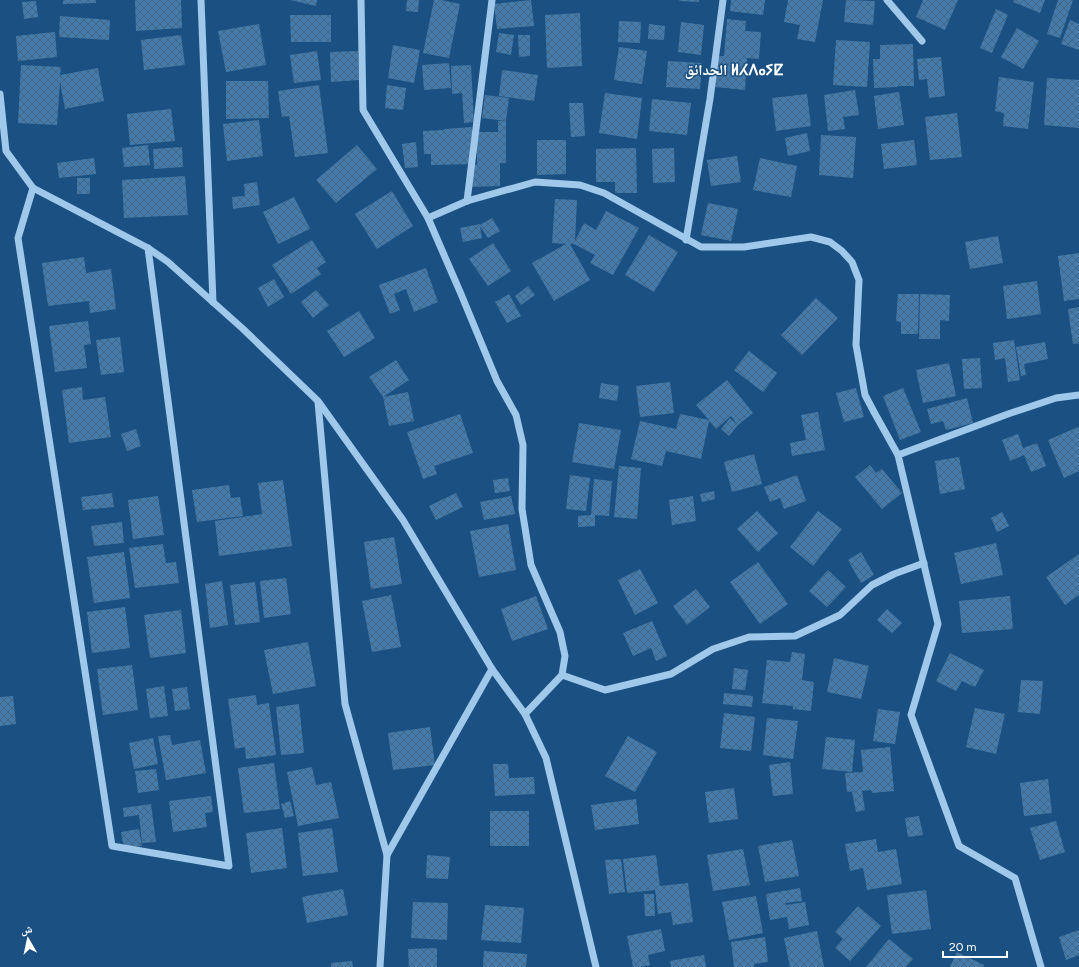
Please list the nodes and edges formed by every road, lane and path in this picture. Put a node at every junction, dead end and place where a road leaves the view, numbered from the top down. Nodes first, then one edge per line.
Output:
1 (201, 0) edge
2 (360, 0) edge
3 (492, 0) edge
4 (723, 0) edge
5 (887, 0) edge
6 (922, 41) dead end
7 (0, 94) edge
8 (33, 188) junction
9 (468, 201) junction
10 (428, 218) junction
11 (686, 240) junction
12 (148, 248) junction
13 (213, 302) junction
14 (1079, 395) edge
15 (318, 401) junction
16 (898, 455) junction
17 (924, 564) junction
18 (492, 669) junction
19 (562, 675) junction
20 (525, 714) junction
21 (387, 855) junction
22 (380, 967) edge
23 (596, 967) edge
24 (1040, 967) edge

1 - 13 street
2 - 10 street
3 - 9 street
4 - 11 street
5 - 6 street
7 - 8 street
8 - 12 street
8 - 12 street
9 - 10 street
9 - 11 street
10 - 19 street
11 - 16 street
12 - 13 street
13 - 15 street
14 - 16 street
15 - 18 street
15 - 21 street
16 - 17 street
17 - 19 street
17 - 24 street
18 - 20 street
18 - 21 street
19 - 20 street
20 - 23 street
21 - 22 street

